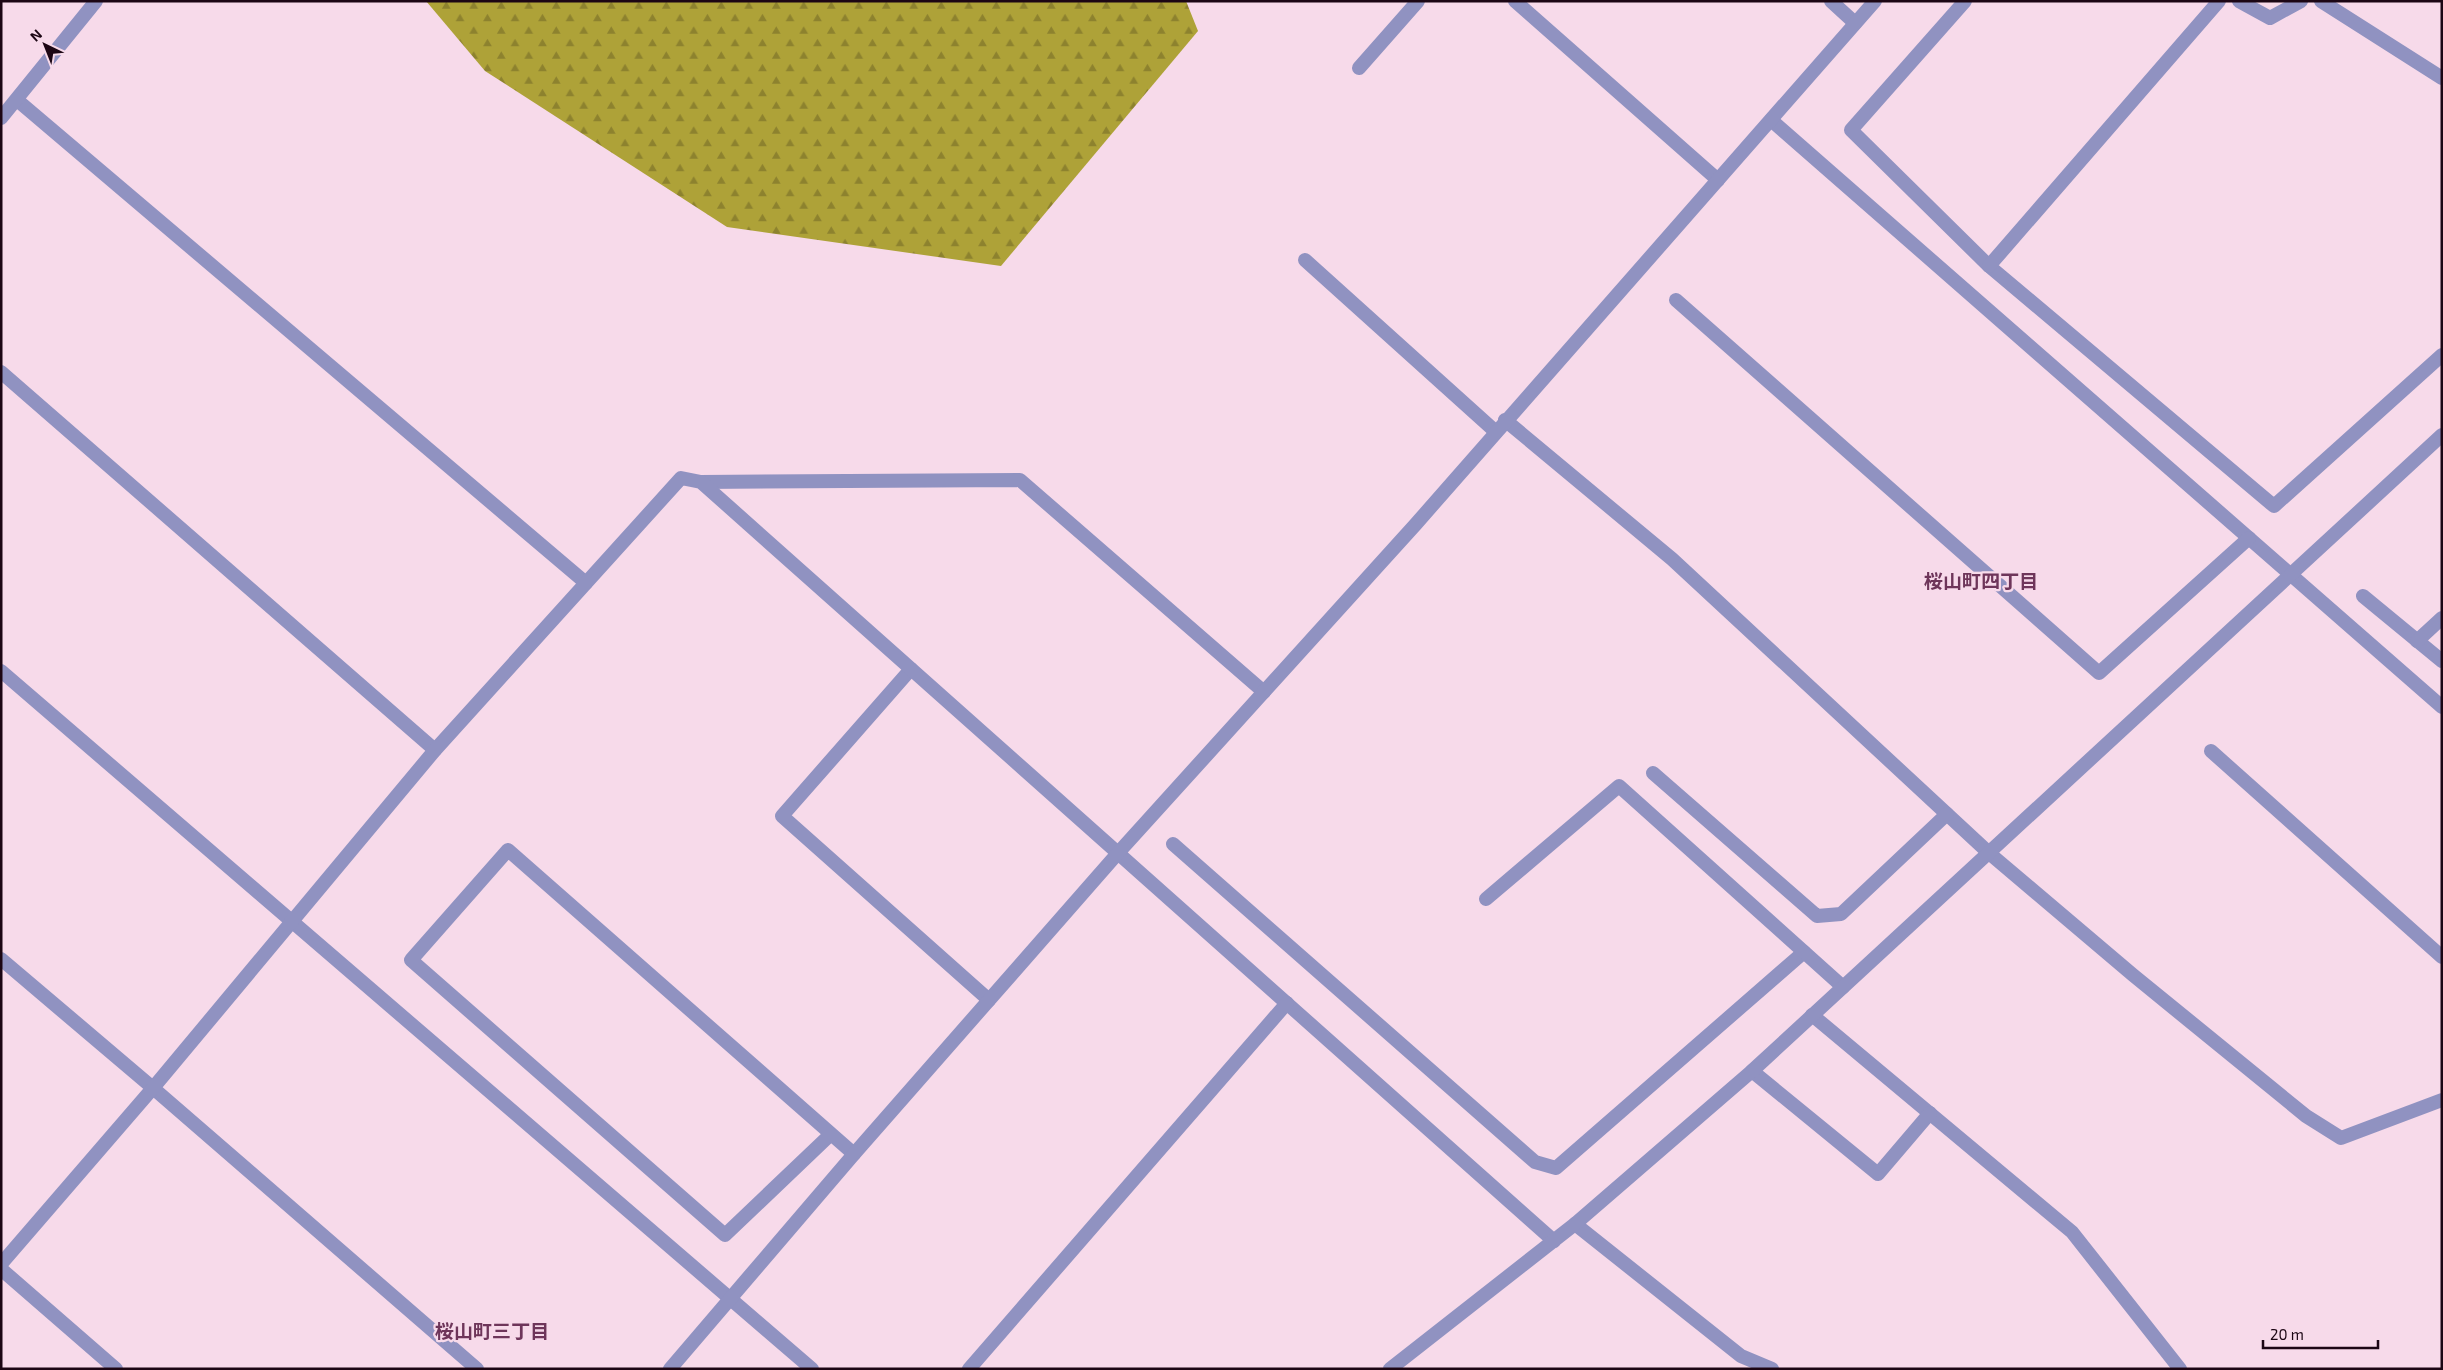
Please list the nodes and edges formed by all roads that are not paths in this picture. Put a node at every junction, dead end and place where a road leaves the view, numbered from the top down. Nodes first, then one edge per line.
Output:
1 (96, 1) edge
2 (1418, 1) edge
3 (1831, 1) edge
4 (1875, 1) edge
5 (1965, 1) edge
6 (2219, 1) edge
7 (2239, 1) edge
8 (2301, 1) edge
9 (2321, 1) edge
10 (1523, 4) edge
11 (1855, 23) junction
12 (1358, 68) dead end
13 (2442, 78) edge
14 (17, 100) junction
15 (1, 118) edge
16 (1771, 120) junction
17 (1718, 180) junction
18 (1305, 260) dead end
19 (1989, 266) junction
20 (1676, 300) dead end
21 (2442, 355) edge
22 (1, 372) edge
23 (1505, 420) junction
24 (1496, 432) junction
25 (2442, 435) edge
26 (701, 482) junction
27 (2249, 538) junction
28 (2291, 575) junction
29 (586, 583) junction
30 (2363, 596) dead end
31 (2442, 618) edge
32 (2417, 641) junction
33 (2442, 661) edge
34 (911, 669) junction
35 (1, 671) edge
36 (1264, 692) junction
37 (2442, 707) edge
38 (435, 750) junction
39 (2210, 750) dead end
40 (1653, 773) dead end
41 (1947, 814) junction
42 (1173, 844) dead end
43 (1118, 853) junction
44 (1989, 853) junction
45 (1486, 899) dead end
46 (292, 921) junction
47 (1804, 952) junction
48 (2442, 957) edge
49 (1, 959) edge
50 (1843, 987) junction
51 (989, 1000) junction
52 (1287, 1003) junction
53 (1812, 1015) junction
54 (1752, 1070) junction
55 (154, 1088) junction
56 (2442, 1100) edge
57 (1930, 1113) junction
58 (831, 1134) junction
59 (854, 1154) junction
60 (1575, 1224) junction
61 (1554, 1241) junction
62 (1, 1264) edge
63 (1, 1269) edge
64 (730, 1298) junction
65 (116, 1369) edge
66 (477, 1369) edge
67 (670, 1369) edge
68 (812, 1369) edge
69 (969, 1369) edge
70 (1390, 1369) edge
71 (1772, 1369) edge
72 (2180, 1369) edge

1 - 14 street
2 - 12 street
3 - 11 street
4 - 11 street
5 - 19 street
6 - 19 street
7 - 8 street
9 - 13 street
10 - 17 street
11 - 16 street
14 - 15 street
14 - 29 street
16 - 17 street
16 - 27 street
17 - 23 street
18 - 24 street
19 - 21 street
20 - 27 street
22 - 38 street
23 - 24 street
23 - 41 street
24 - 36 street
25 - 28 street
26 - 29 street
26 - 34 street
26 - 36 street
27 - 28 street
28 - 37 street
28 - 44 street
29 - 38 street
30 - 32 street
31 - 32 street
32 - 33 street
34 - 43 street
34 - 51 street
35 - 46 street
36 - 43 street
38 - 46 street
39 - 48 street
40 - 41 street
41 - 44 street
42 - 47 street
43 - 51 street
43 - 52 street
44 - 50 street
44 - 56 street
45 - 47 street
46 - 55 street
46 - 64 street
47 - 50 street
49 - 55 street
50 - 53 street
51 - 59 street
52 - 61 street
52 - 69 street
53 - 54 street
53 - 57 street
54 - 57 street
54 - 60 street
55 - 62 street
55 - 66 street
57 - 72 street
58 - 58 street
58 - 59 street
59 - 64 street
60 - 61 street
60 - 71 street
61 - 70 street
63 - 65 street
64 - 67 street
64 - 68 street

